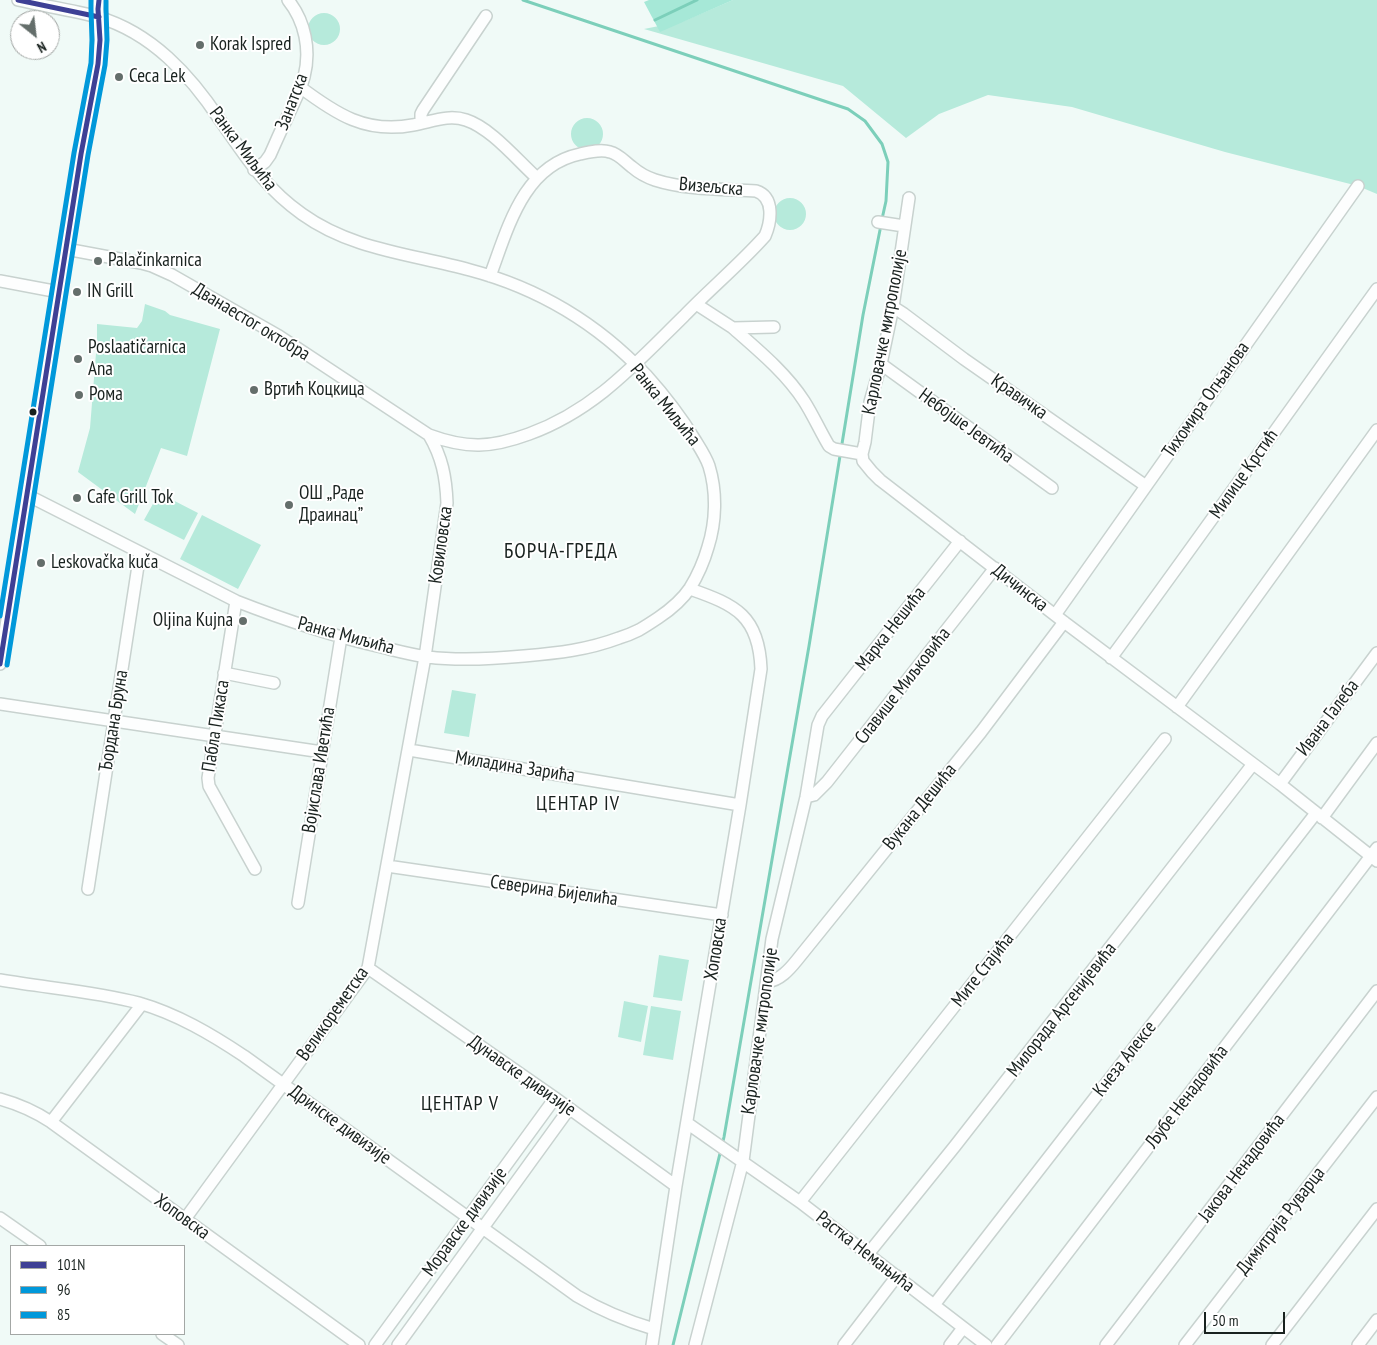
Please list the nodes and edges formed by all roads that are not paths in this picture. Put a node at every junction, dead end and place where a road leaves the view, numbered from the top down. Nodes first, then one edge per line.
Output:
1 (18, 0) edge
2 (99, 0) edge
3 (288, 0) edge
4 (486, 16) dead end
5 (99, 17) junction
6 (300, 88) junction
7 (422, 123) junction
8 (254, 170) junction
9 (536, 178) junction
10 (1358, 186) dead end
11 (909, 198) dead end
12 (884, 222) dead end
13 (904, 226) junction
14 (66, 248) junction
15 (490, 276) junction
16 (0, 281) edge
17 (1377, 289) edge
18 (59, 292) junction
19 (696, 304) junction
20 (892, 307) junction
21 (774, 327) dead end
22 (732, 328) junction
23 (635, 364) junction
24 (880, 364) junction
25 (1377, 430) edge
26 (429, 435) junction
27 (863, 459) junction
28 (1146, 486) junction
29 (1052, 488) dead end
30 (27, 495) junction
31 (960, 541) junction
32 (140, 553) junction
33 (995, 568) junction
34 (690, 589) junction
35 (236, 602) junction
36 (1059, 618) junction
37 (3, 626) edge
38 (340, 637) junction
39 (1377, 652) edge
40 (425, 657) junction
41 (1111, 658) junction
42 (0, 664) edge
43 (224, 673) junction
44 (274, 684) dead end
45 (0, 704) edge
46 (1177, 707) junction
47 (822, 716) joint
48 (114, 721) junction
49 (215, 736) junction
50 (1165, 739) dead end
51 (1377, 743) edge
52 (409, 750) junction
53 (322, 752) junction
54 (1253, 764) junction
55 (1280, 784) junction
56 (806, 797) junction
57 (740, 805) junction
58 (1319, 815) junction
59 (1375, 855) edge
60 (387, 866) junction
61 (255, 869) dead end
62 (88, 889) dead end
63 (298, 902) dead end
64 (722, 915) junction
65 (368, 968) junction
66 (0, 980) edge
67 (767, 982) junction
68 (1377, 991) edge
69 (142, 1004) junction
70 (284, 1084) junction
71 (1377, 1097) edge
72 (555, 1098) junction
73 (0, 1099) edge
74 (569, 1109) junction
75 (51, 1122) junction
76 (692, 1126) junction
77 (743, 1161) junction
78 (676, 1186) junction
79 (800, 1202) junction
80 (1377, 1209) edge
81 (468, 1217) junction
82 (0, 1218) edge
83 (185, 1219) junction
84 (482, 1228) junction
85 (39, 1245) edge
86 (868, 1254) junction
87 (897, 1276) junction
88 (934, 1305) junction
89 (1377, 1320) edge
90 (964, 1328) junction
91 (654, 1329) junction
92 (163, 1335) edge
93 (178, 1345) edge
94 (359, 1345) edge
95 (375, 1345) edge
96 (398, 1345) edge
97 (652, 1345) edge
98 (695, 1345) edge
99 (844, 1345) edge
100 (950, 1345) edge
101 (986, 1345) edge
102 (997, 1345) edge
103 (1106, 1345) edge
104 (1185, 1345) edge
105 (1272, 1345) edge
106 (1358, 1345) edge

1 - 5 street, Ранка Миљића
2 - 5 street
3 - 6 street, Занатска
4 - 7 street
5 - 8 street, Ранка Миљића
5 - 14 street
6 - 7 street
6 - 8 street, Занатска
7 - 9 street
8 - 15 street, Ранка Миљића
9 - 15 street, Визељска
9 - 19 street, Визељска
10 - 28 street, Тихомира Огњанова
11 - 13 street, Карловачке митрополије
12 - 13 street
13 - 20 street, Карловачке митрополије
14 - 18 street
14 - 26 street, Дванаестог октобра
15 - 23 street, Ранка Миљића
16 - 18 street
17 - 41 street, Милице Крстић
18 - 30 street
19 - 22 street
19 - 23 street, Визељска
20 - 24 street, Карловачке митрополије
20 - 28 street, Кравичка
21 - 22 street
22 - 27 street
23 - 26 street, Дванаестог октобра
23 - 34 street, Ранка Миљића
24 - 27 street, Карловачке митрополије
24 - 29 street, Небојше Јевтића
25 - 46 street
26 - 40 street, Ковиловска
27 - 31 street, Дичинска
28 - 36 street, Тихомира Огњанова
30 - 32 street, Ранка Миљића
30 - 37 street
31 - 33 street, Дичинска
31 - 47 street, Марка Нешића
32 - 35 street, Ранка Миљића
32 - 48 street, Ђордана Бруна
33 - 36 street, Дичинска
33 - 56 street, Славише Миљковића
34 - 40 street, Ранка Миљића
34 - 57 street, Хоповска
35 - 38 street, Ранка Миљића
35 - 43 street, Пабла Пикаса
36 - 41 street, Дичинска
36 - 67 street, Вукана Дешића
37 - 42 street
38 - 40 street, Ранка Миљића
38 - 53 street, Војислава Иветића
39 - 55 street, Ивана Галеба
40 - 52 street, Великореметска
41 - 46 street, Дичинска
43 - 44 street
43 - 49 street, Пабла Пикаса
45 - 48 street
46 - 54 street, Дичинска
47 - 56 street, Карловачке митрополије
48 - 49 street
48 - 62 street, Ђордана Бруна
49 - 53 street
49 - 61 street, Пабла Пикаса
50 - 79 street, Мите Стајића
51 - 58 street
52 - 57 street, Миладина Зарића
52 - 60 street, Великореметска
53 - 63 street, Војислава Иветића
54 - 55 street, Дичинска
54 - 86 street, Милорада Арсенијевића
55 - 58 street, Дичинска
56 - 67 street, Карловачке митрополије
57 - 64 street, Хоповска
58 - 59 street, Дичинска
58 - 88 street, Кнеза Алексе
59 - 102 street, Љубе Ненадовића
60 - 64 street, Северина Бијелића
60 - 65 street, Великореметска
64 - 76 street, Хоповска
65 - 70 street, Великореметска
65 - 72 street, Дунавске дивизије
66 - 69 street, Дринске дивизије
67 - 77 street, Карловачке митрополије
68 - 103 street, Јакова Ненадовића
69 - 70 street, Дринске дивизије
69 - 75 street
70 - 81 street, Дринске дивизије
70 - 83 street, Великореметска
71 - 104 street, Димитрија Руварца
72 - 74 street, Дунавске дивизије
72 - 81 street, Моравске дивизије
73 - 75 street, Хоповска
74 - 78 street, Дунавске дивизије
74 - 84 street, Моравске дивизије
75 - 83 street, Хоповска
76 - 77 street, Растка Немањића
76 - 78 street, Хоповска
77 - 79 street, Растка Немањића
77 - 98 street, Карловачке митрополије
78 - 91 street, Хоповска
79 - 86 street, Растка Немањића
80 - 105 street
81 - 84 street, Дринске дивизије
81 - 95 street, Моравске дивизије
82 - 85 street
83 - 94 street, Хоповска
84 - 91 street, Дринске дивизије
84 - 96 street, Моравске дивизије
86 - 87 street, Растка Немањића
87 - 88 street, Растка Немањића
87 - 99 street
88 - 90 street, Растка Немањића
89 - 106 street
90 - 100 street
90 - 101 street, Растка Немањића
91 - 97 street, Хоповска
92 - 93 street

